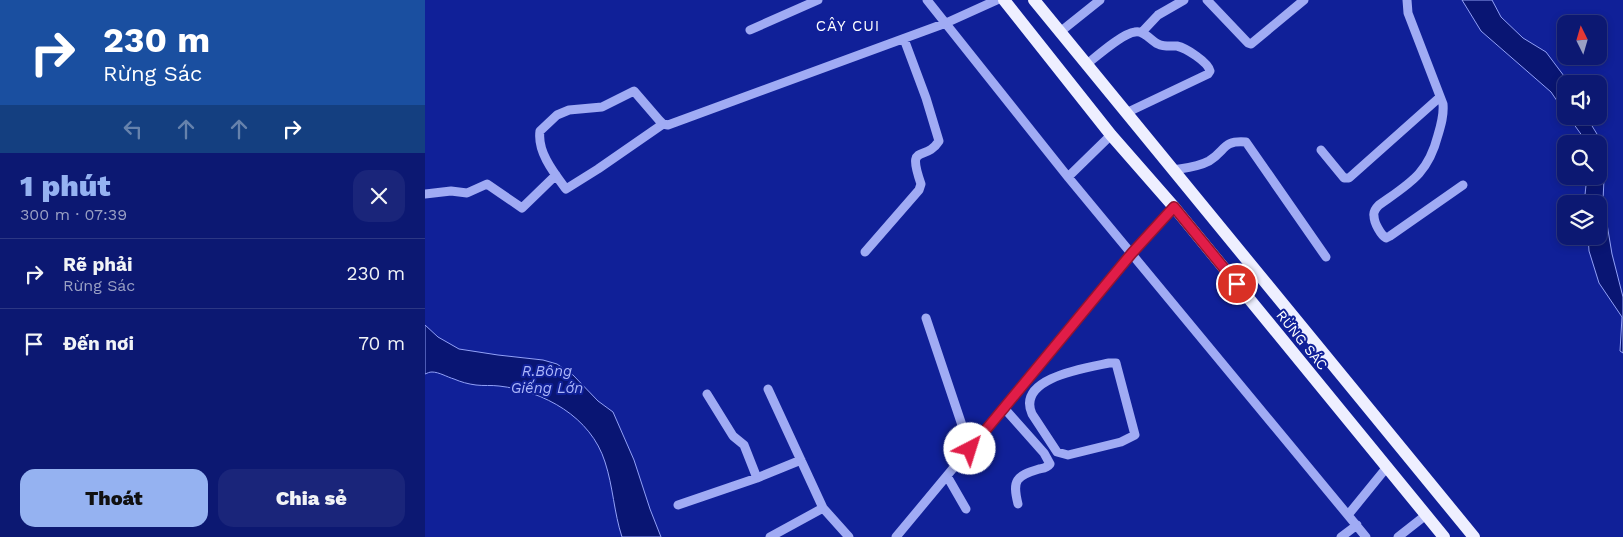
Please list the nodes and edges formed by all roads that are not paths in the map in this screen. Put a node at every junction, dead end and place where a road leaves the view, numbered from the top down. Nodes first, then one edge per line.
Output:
1 (818, 0) edge
2 (927, 0) edge
3 (1034, 0) edge
4 (1101, 0) edge
5 (1183, 0) edge
6 (1207, 0) edge
7 (1304, 0) edge
8 (1407, 0) edge
9 (997, 1) edge
10 (946, 23) junction
11 (750, 30) dead end
12 (1060, 32) junction
13 (1142, 32) junction
14 (904, 39) junction
15 (1087, 64) junction
16 (1440, 97) junction
17 (1126, 113) junction
18 (663, 124) junction
19 (1107, 138) junction
20 (1321, 150) dead end
21 (1173, 170) junction
22 (556, 175) junction
23 (1068, 177) junction
24 (1463, 184) dead end
25 (1191, 191) junction
26 (425, 194) edge
27 (1171, 210) junction
28 (865, 252) dead end
29 (1132, 253) junction
30 (1327, 257) dead end
31 (926, 318) dead end
32 (1039, 366) junction
33 (1052, 377) junction
34 (768, 389) dead end
35 (707, 394) dead end
36 (1004, 408) junction
37 (970, 449) junction
38 (801, 460) junction
39 (1387, 467) junction
40 (947, 476) junction
41 (757, 478) junction
42 (1018, 504) dead end
43 (678, 505) dead end
44 (823, 508) junction
45 (966, 509) dead end
46 (1348, 515) junction
47 (1426, 515) junction
48 (1357, 526) junction
49 (770, 537) edge
50 (849, 537) edge
51 (896, 537) edge
52 (1341, 537) edge
53 (1366, 537) edge
54 (1398, 537) edge
55 (1444, 537) edge
56 (1473, 537) edge

1 - 11 street
2 - 10 street
3 - 12 main road, RỪNG SÁC
4 - 12 street
5 - 13 street
6 - 7 street
8 - 16 street
9 - 10 street
9 - 19 main road, RỪNG SÁC
10 - 14 street
10 - 23 street
12 - 15 main road, RỪNG SÁC
13 - 15 street
13 - 17 street
14 - 18 street
14 - 28 street
15 - 17 main road, RỪNG SÁC
16 - 20 street
16 - 24 street
17 - 21 main road, RỪNG SÁC
18 - 22 street
18 - 22 street
19 - 23 street
19 - 27 main road, RỪNG SÁC
21 - 25 main road, RỪNG SÁC
21 - 30 street
22 - 26 street
23 - 29 street
25 - 27 main road
25 - 56 main road, RỪNG SÁC
27 - 29 street
27 - 39 main road, RỪNG SÁC
29 - 32 street
29 - 46 street
31 - 37 street
32 - 33 street
32 - 36 street
33 - 33 street
34 - 38 street
35 - 41 street
36 - 37 street
36 - 42 street
37 - 40 street
38 - 41 street
38 - 44 street
39 - 46 street
39 - 47 main road, RỪNG SÁC
40 - 45 street
40 - 51 street
41 - 43 street
44 - 49 street
44 - 50 street
46 - 48 street
47 - 54 street
47 - 55 main road, RỪNG SÁC
48 - 52 street
48 - 53 street

